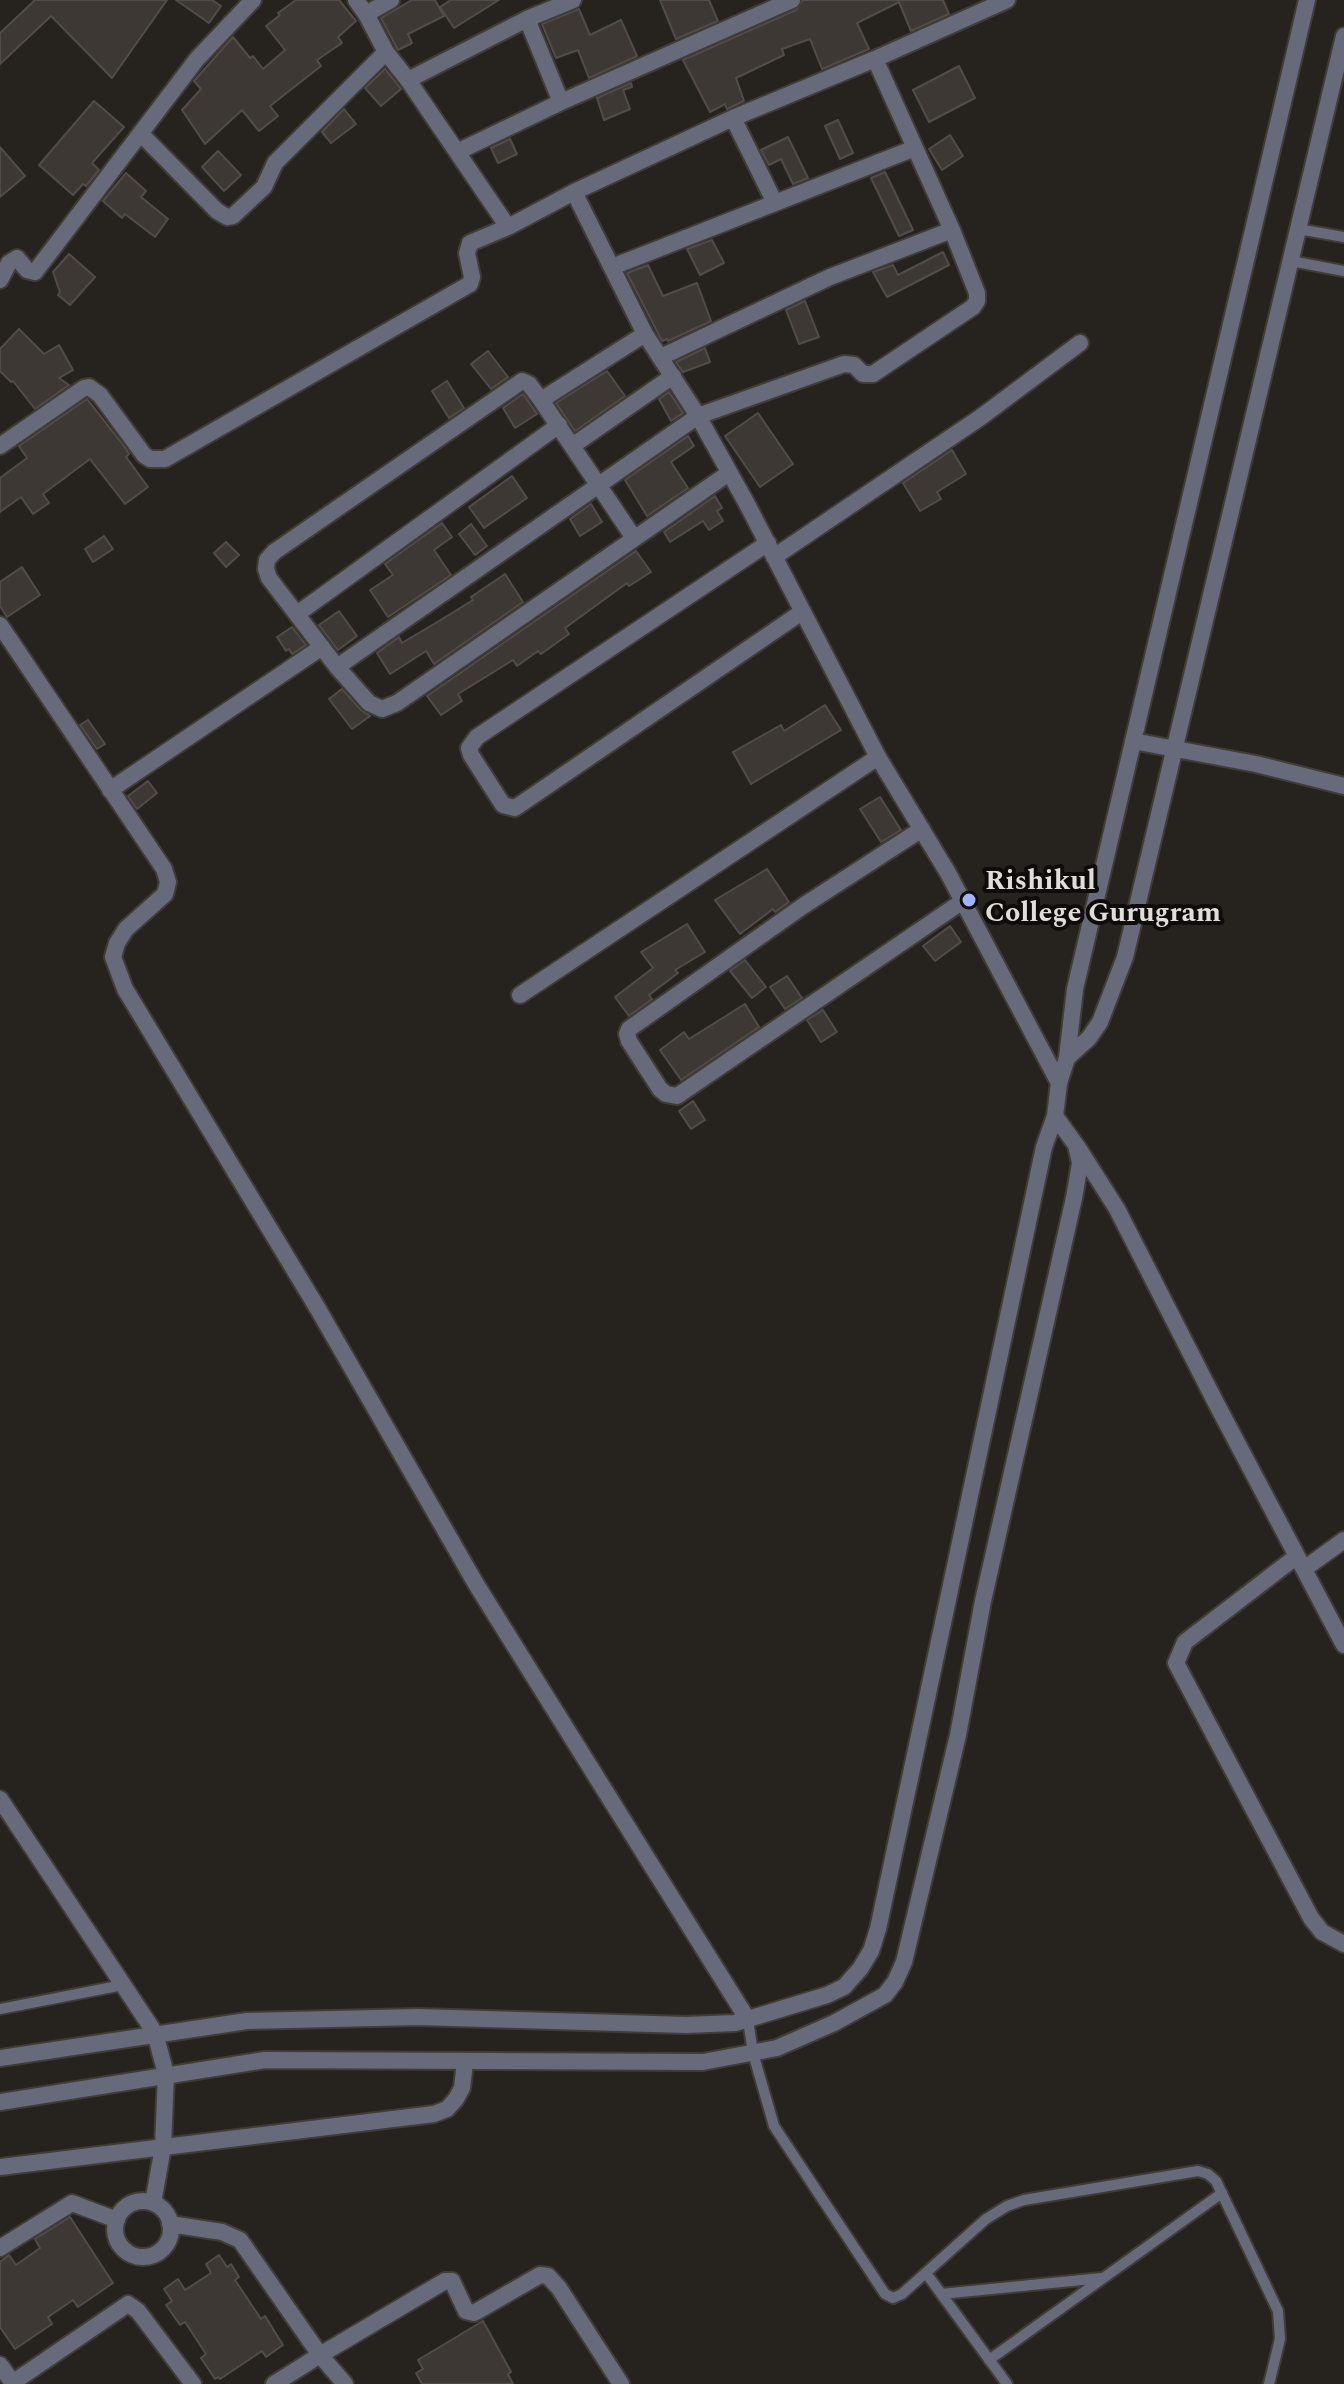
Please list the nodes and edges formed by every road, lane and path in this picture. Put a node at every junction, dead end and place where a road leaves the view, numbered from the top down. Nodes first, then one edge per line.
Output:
1 (253, 0) edge
2 (391, 0) edge
3 (573, 0) edge
4 (792, 0) edge
5 (1007, 0) edge
6 (1307, 0) edge
7 (361, 7) edge
8 (527, 19) junction
9 (1344, 36) edge
10 (386, 52) junction
11 (875, 59) junction
12 (408, 80) junction
13 (561, 102) junction
14 (733, 118) junction
15 (142, 135) junction
16 (915, 148) junction
17 (457, 152) junction
18 (574, 192) junction
19 (775, 203) junction
20 (508, 227) junction
21 (1298, 229) junction
22 (952, 230) junction
23 (1344, 237) edge
24 (1291, 261) junction
25 (612, 267) junction
26 (1344, 271) edge
27 (0, 280) edge
28 (645, 334) junction
29 (1080, 343) dead end
30 (661, 357) junction
31 (673, 376) junction
32 (541, 400) junction
33 (698, 416) junction
34 (559, 425) junction
35 (0, 446) edge
36 (572, 446) junction
37 (729, 473) junction
38 (598, 484) junction
39 (634, 538) junction
40 (771, 550) junction
41 (802, 612) junction
42 (297, 614) junction
43 (0, 625) edge
44 (322, 647) junction
45 (337, 667) junction
46 (1133, 741) junction
47 (1175, 748) junction
48 (878, 757) junction
49 (1344, 786) edge
50 (110, 790) junction
51 (922, 829) junction
52 (963, 901) junction
53 (520, 995) dead end
54 (1067, 1058) junction
55 (1059, 1083) junction
56 (1055, 1116) junction
57 (1076, 1145) junction
58 (1344, 1540) edge
59 (1301, 1563) junction
60 (1344, 1645) edge
61 (0, 1799) edge
62 (1344, 1944) edge
63 (123, 1985) junction
64 (0, 2009) edge
65 (748, 2020) junction
66 (155, 2033) junction
67 (753, 2053) junction
68 (0, 2057) edge
69 (465, 2062) junction
70 (166, 2074) junction
71 (0, 2102) edge
72 (163, 2147) junction
73 (0, 2167) edge
74 (1222, 2193) junction
75 (153, 2203) junction
76 (117, 2220) junction
77 (170, 2224) junction
78 (0, 2248) edge
79 (926, 2273) junction
80 (1104, 2277) junction
81 (941, 2294) junction
82 (320, 2355) junction
83 (989, 2360) junction
84 (0, 2365) edge
85 (193, 2384) edge
86 (274, 2384) edge
87 (345, 2384) edge
88 (621, 2384) edge
89 (1007, 2384) edge
90 (1269, 2384) edge

1 - 15 street
2 - 7 street
3 - 8 street
4 - 13 street
5 - 11 street
6 - 46 street
7 - 10 street
8 - 12 street
8 - 13 street
9 - 21 street
10 - 12 street
10 - 15 street
11 - 14 street
11 - 16 street
12 - 17 street
13 - 17 street
14 - 18 street
14 - 19 street
15 - 27 street
16 - 19 street
16 - 22 street
17 - 20 street
18 - 20 street
18 - 25 street
19 - 25 street
20 - 35 street
21 - 23 lane
21 - 24 street
22 - 30 street
22 - 33 street
24 - 26 lane
24 - 47 street
25 - 28 street
28 - 30 street
28 - 32 street
29 - 40 street
30 - 31 street
31 - 33 street
31 - 36 street
32 - 34 street
32 - 42 street
33 - 37 street
33 - 38 street
34 - 36 street
34 - 42 street
36 - 38 street
37 - 39 street
37 - 40 street
38 - 39 street
38 - 45 street
39 - 45 street
40 - 41 street
40 - 41 street
41 - 48 street
42 - 44 street
43 - 50 street
44 - 45 street
44 - 50 street
46 - 47 street
46 - 54 street
47 - 49 street
47 - 54 street
48 - 51 street
48 - 53 street
50 - 65 street
51 - 52 street
51 - 52 street
52 - 55 street
54 - 55 street
55 - 56 street
56 - 57 street
56 - 65 street
57 - 59 street
57 - 67 street
58 - 59 street
59 - 60 street
59 - 62 street
61 - 63 street
63 - 64 lane
63 - 66 street
65 - 66 street
65 - 67 lane
66 - 68 street
66 - 70 street
67 - 69 street
67 - 79 lane
69 - 70 street
69 - 72 street
70 - 71 street
70 - 72 street
72 - 73 street
72 - 75 street
74 - 79 lane
74 - 80 lane
74 - 90 lane
75 - 76 street
75 - 77 street
76 - 77 street
76 - 78 street
77 - 82 street
79 - 81 lane
80 - 81 lane
80 - 83 lane
81 - 83 lane
82 - 86 street
82 - 87 street
82 - 88 street
83 - 89 lane
84 - 85 street

